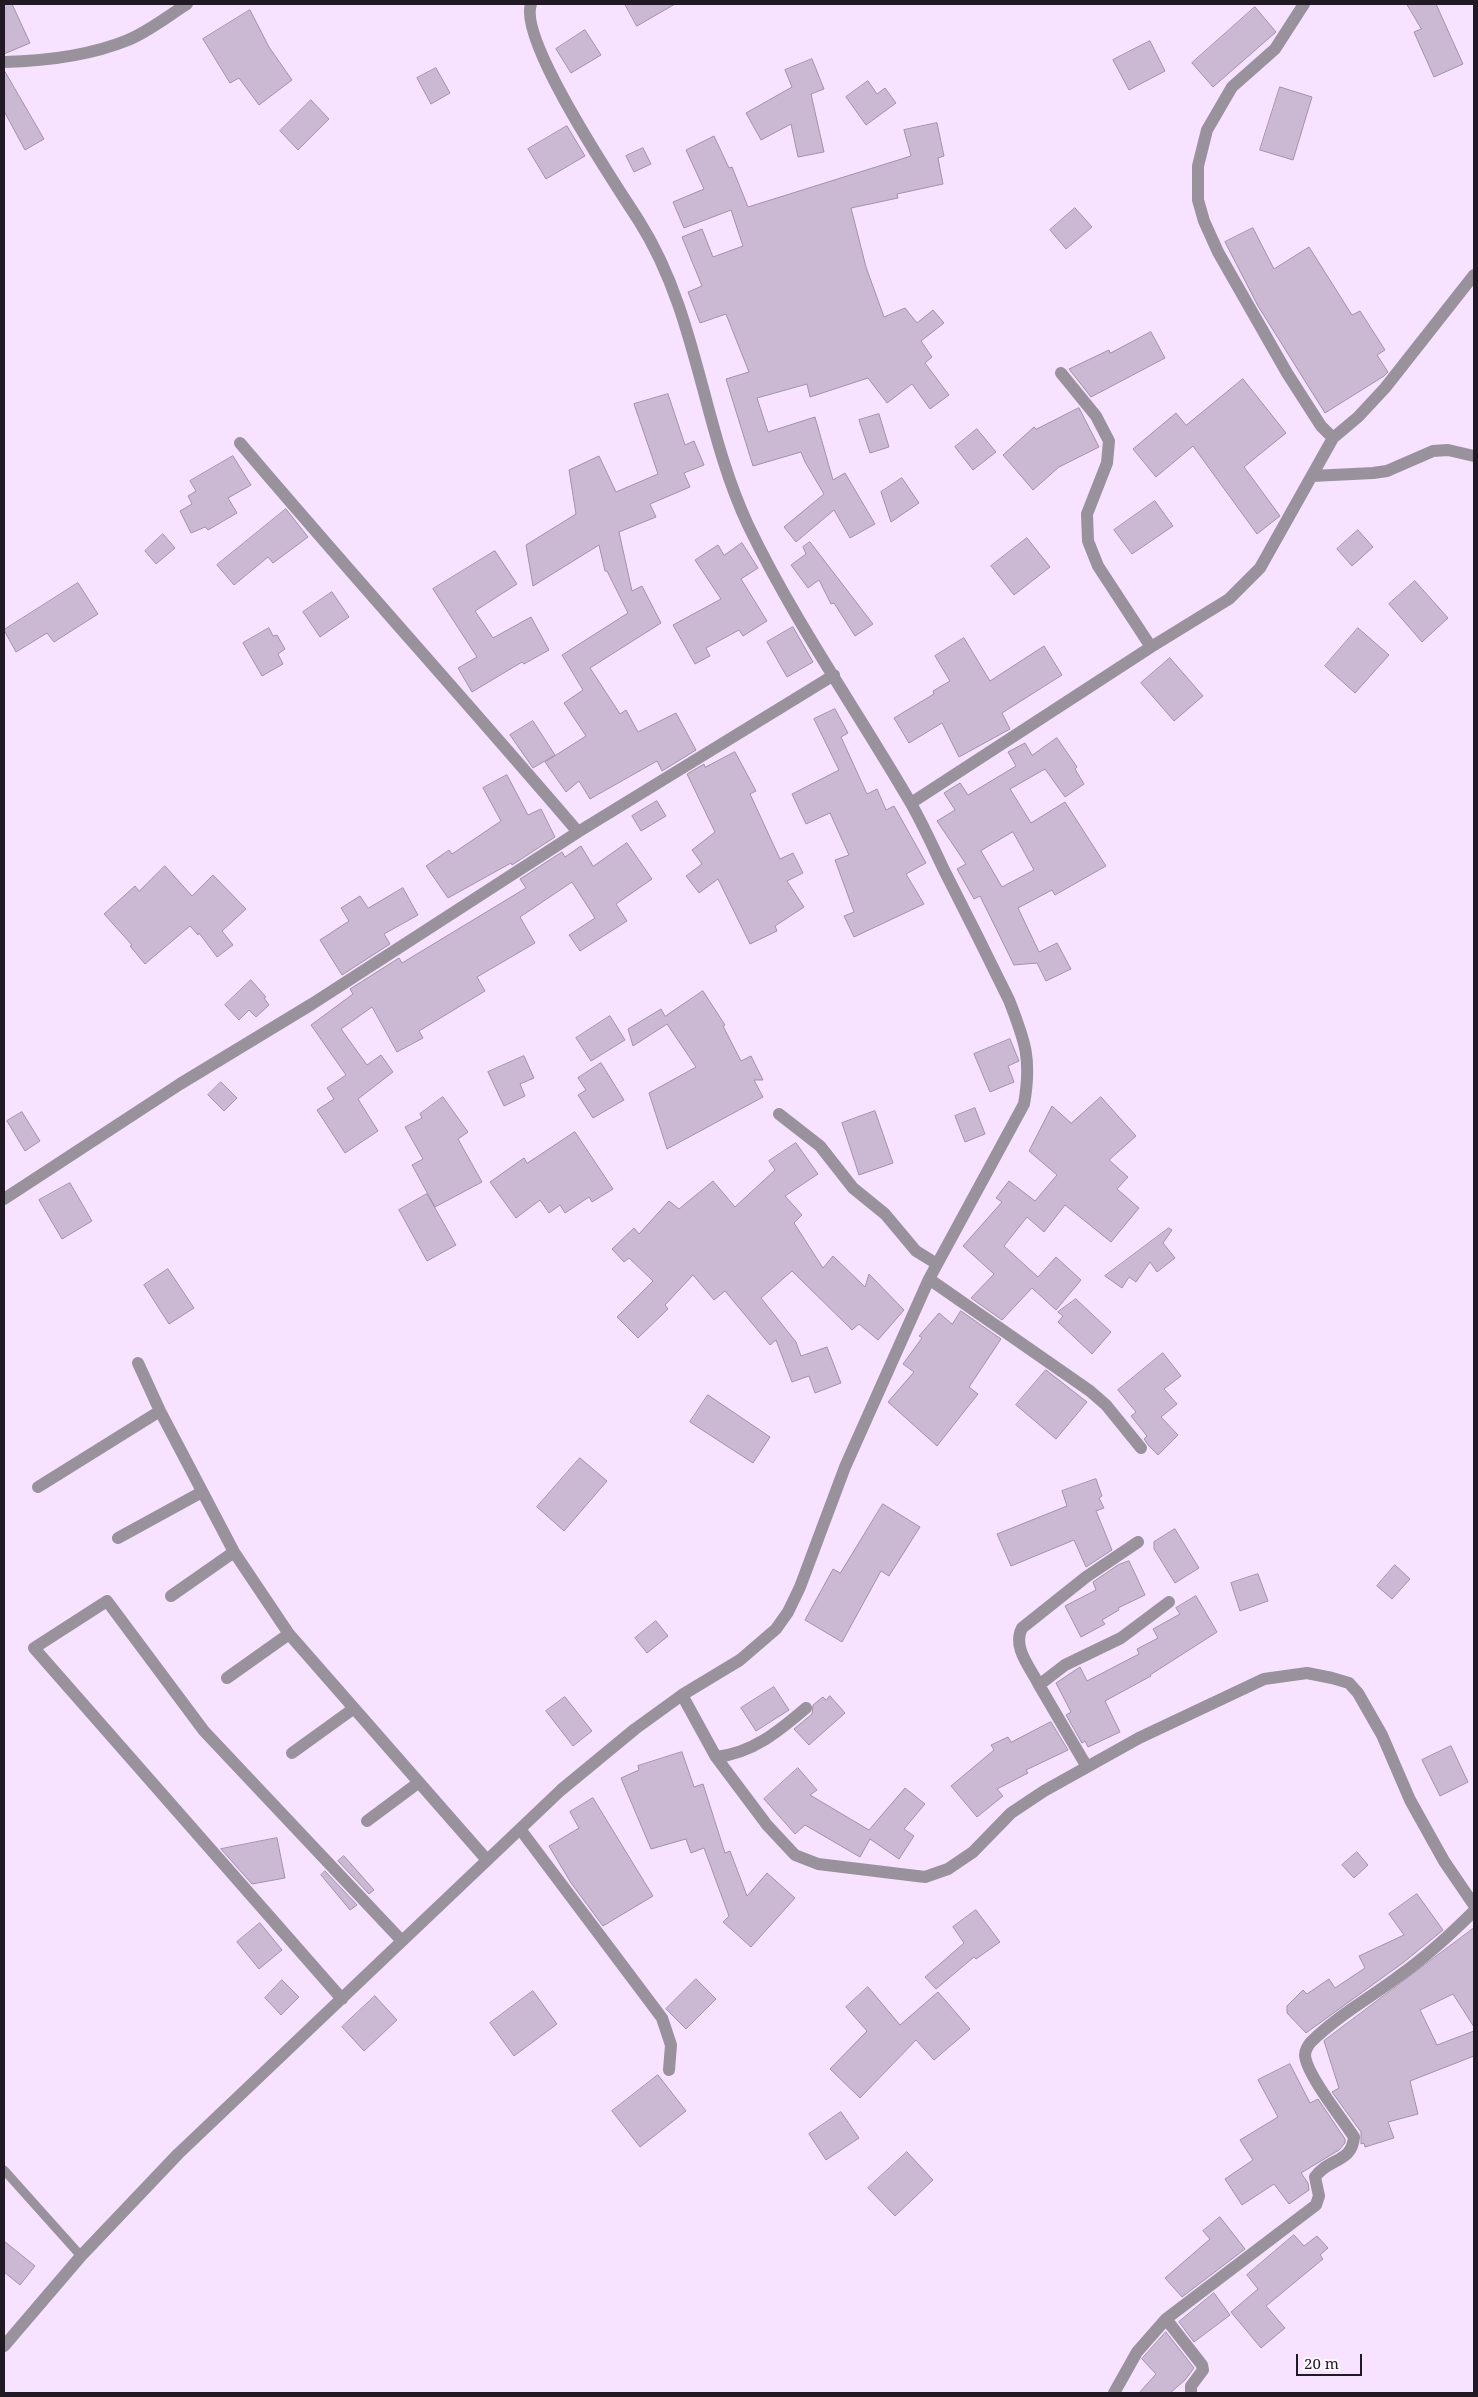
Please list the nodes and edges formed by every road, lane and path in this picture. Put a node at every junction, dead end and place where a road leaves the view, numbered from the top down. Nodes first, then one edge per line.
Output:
1 (186, 4) edge
2 (531, 4) edge
3 (1304, 4) edge
4 (4, 62) edge
5 (1474, 275) edge
6 (1060, 373) dead end
7 (1333, 438) junction
8 (240, 443) dead end
9 (1474, 456) edge
10 (1312, 476) junction
11 (1151, 647) junction
12 (834, 675) junction
13 (911, 803) junction
14 (578, 832) junction
15 (779, 1114) dead end
16 (4, 1199) edge
17 (936, 1264) junction
18 (929, 1279) junction
19 (138, 1363) dead end
20 (160, 1411) junction
21 (1141, 1448) dead end
22 (38, 1488) dead end
23 (202, 1492) junction
24 (118, 1538) dead end
25 (1138, 1542) dead end
26 (234, 1552) junction
27 (170, 1596) dead end
28 (1169, 1602) dead end
29 (289, 1634) junction
30 (228, 1678) dead end
31 (1039, 1684) junction
32 (682, 1695) junction
33 (806, 1708) dead end
34 (353, 1709) junction
35 (292, 1753) dead end
36 (716, 1757) junction
37 (1087, 1768) junction
38 (418, 1783) junction
39 (367, 1821) dead end
40 (520, 1829) junction
41 (487, 1860) junction
42 (1474, 1905) edge
43 (1474, 1911) edge
44 (402, 1941) junction
45 (342, 1999) junction
46 (669, 2070) dead end
47 (4, 2170) edge
48 (81, 2256) junction
49 (1166, 2319) junction
50 (4, 2346) edge
51 (1114, 2393) edge
52 (1191, 2393) edge

1 - 4 street
2 - 12 street
3 - 7 street
5 - 7 street
6 - 11 street
7 - 10 street
8 - 14 street
9 - 10 street
10 - 11 street
11 - 13 street
12 - 13 street
12 - 14 street
13 - 17 street
14 - 16 street
15 - 17 street
17 - 18 street
18 - 21 street
18 - 32 street
19 - 20 street
20 - 22 street
20 - 23 street
23 - 24 street
23 - 26 street
25 - 31 street
26 - 27 street
26 - 29 street
28 - 31 street
29 - 30 street
29 - 34 street
31 - 37 street
32 - 36 street
32 - 40 street
33 - 36 street
34 - 35 street
34 - 38 street
36 - 37 street
37 - 42 street
38 - 39 street
38 - 41 street
40 - 41 street
40 - 46 street
41 - 44 street
43 - 49 street
44 - 45 street
44 - 45 street
45 - 48 street
47 - 48 lane
48 - 50 street
49 - 51 street
49 - 52 street

